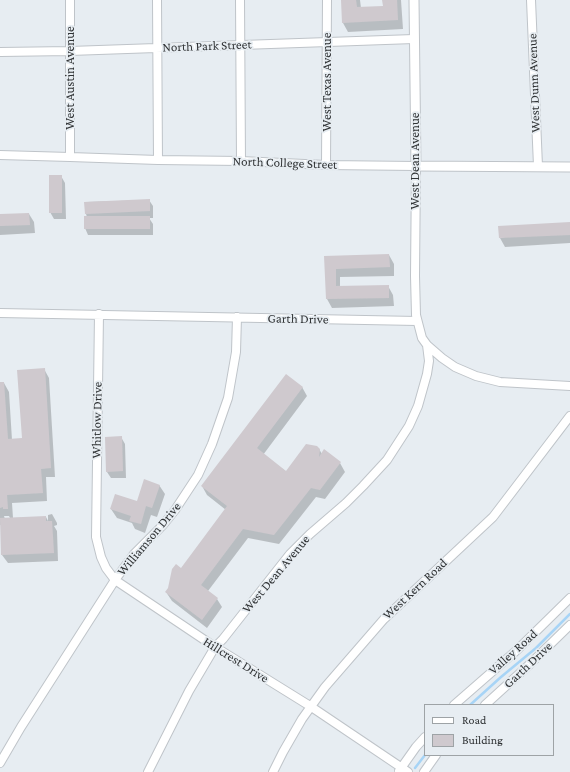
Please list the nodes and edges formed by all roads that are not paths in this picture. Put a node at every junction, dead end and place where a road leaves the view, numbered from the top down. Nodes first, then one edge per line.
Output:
1 (70, 0) edge
2 (157, 0) edge
3 (240, 0) edge
4 (327, 0) edge
5 (414, 0) edge
6 (531, 0) edge
7 (414, 39) junction
8 (327, 42) junction
9 (240, 45) junction
10 (157, 48) junction
11 (70, 51) junction
12 (0, 52) edge
13 (0, 156) edge
14 (70, 156) junction
15 (158, 160) junction
16 (240, 161) junction
17 (326, 164) junction
18 (416, 166) junction
19 (538, 166) junction
20 (570, 167) edge
21 (0, 313) edge
22 (99, 314) junction
23 (237, 317) junction
24 (417, 321) junction
25 (427, 345) junction
26 (570, 386) edge
27 (570, 416) edge
28 (96, 525) joint
29 (115, 580) junction
30 (570, 598) edge
31 (570, 625) edge
32 (215, 647) junction
33 (455, 704) edge
34 (486, 704) edge
35 (310, 706) junction
36 (424, 738) edge
37 (435, 756) edge
38 (0, 763) edge
39 (402, 771) edge
40 (148, 772) edge
41 (273, 772) edge
42 (424, 772) edge

1 - 11 street, West Austin Avenue
2 - 10 street
3 - 9 street
4 - 8 street, West Texas Avenue
5 - 7 street, West Dean Avenue
6 - 19 street, West Dunn Avenue
7 - 8 street, North Park Street
7 - 18 street, West Dean Avenue
8 - 9 street, North Park Street
8 - 17 street, West Texas Avenue
9 - 10 street, North Park Street
9 - 16 street
10 - 11 street, North Park Street
10 - 15 street
11 - 12 street, North Park Street
11 - 14 street, West Austin Avenue
13 - 14 street, North College Street
14 - 15 street, North College Street
15 - 16 street, North College Street
16 - 17 street, North College Street
17 - 18 street, North College Street
18 - 19 street, North College Street
18 - 24 street, West Dean Avenue
19 - 20 street, North College Street
21 - 22 street, Garth Drive
22 - 23 street, Garth Drive
22 - 28 street, Whitlow Drive
23 - 24 street, Garth Drive
23 - 29 street, Williamson Drive
24 - 25 street
25 - 26 street
25 - 32 street, West Dean Avenue
27 - 35 street, West Kern Road
28 - 29 street, Hillcrest Drive
29 - 32 street, Hillcrest Drive
29 - 38 street, Williamson Drive
30 - 33 street, Valley Road
31 - 34 street, Garth Drive
32 - 35 street, Hillcrest Drive
32 - 40 street, West Dean Avenue
35 - 39 street, Hillcrest Drive
35 - 41 street, West Kern Road
36 - 39 street
37 - 42 street

